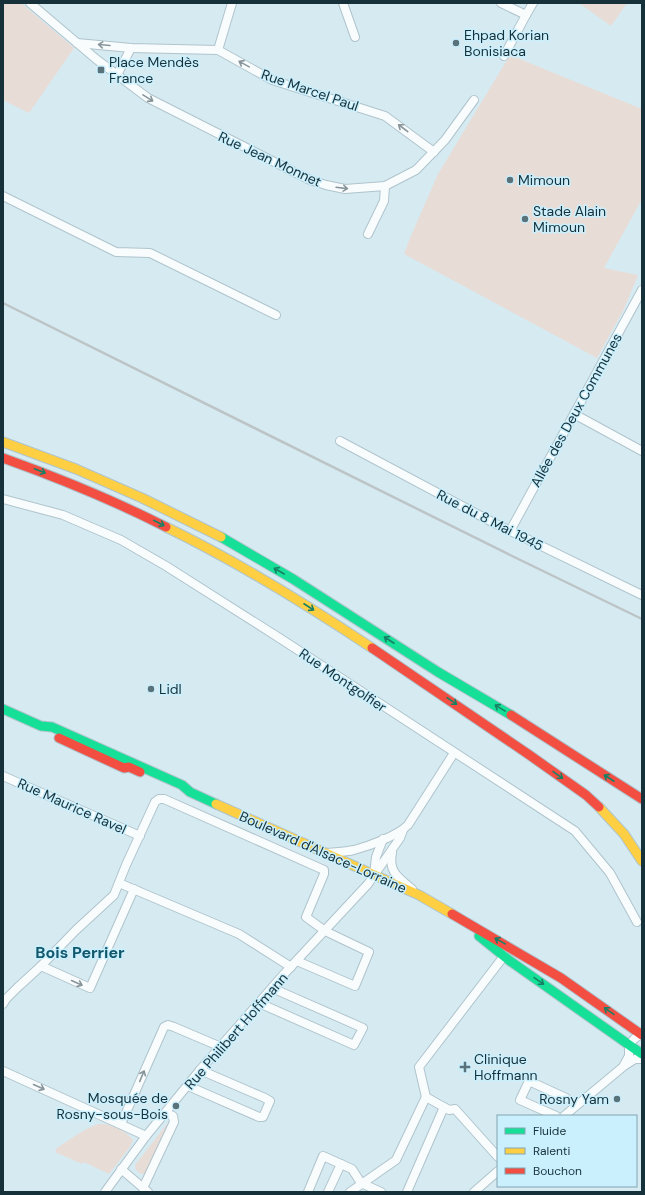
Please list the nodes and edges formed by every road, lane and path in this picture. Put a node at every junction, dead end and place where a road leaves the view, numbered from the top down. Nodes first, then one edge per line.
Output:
1 (30, 3) edge
2 (232, 3) edge
3 (343, 3) edge
4 (501, 3) edge
5 (533, 3) edge
6 (526, 15) junction
7 (355, 37) dead end
8 (77, 43) junction
9 (130, 48) junction
10 (218, 50) junction
11 (504, 56) dead end
12 (117, 75) junction
13 (474, 100) dead end
14 (434, 152) junction
15 (385, 186) junction
16 (3, 196) edge
17 (368, 234) dead end
18 (642, 290) edge
19 (276, 314) dead end
20 (574, 414) junction
21 (340, 441) dead end
22 (3, 442) edge
23 (642, 451) edge
24 (3, 458) edge
25 (3, 499) edge
26 (510, 531) junction
27 (642, 595) edge
28 (3, 709) edge
29 (41, 726) junction
30 (70, 743) junction
31 (454, 753) junction
32 (123, 758) junction
33 (3, 776) edge
34 (190, 792) junction
35 (642, 799) edge
36 (403, 830) junction
37 (140, 836) junction
38 (383, 839) junction
39 (392, 850) junction
40 (326, 853) junction
41 (642, 861) edge
42 (374, 875) junction
43 (119, 883) junction
44 (134, 889) junction
45 (419, 895) junction
46 (453, 915) junction
47 (637, 922) dead end
48 (325, 931) junction
49 (504, 956) junction
50 (297, 961) junction
51 (41, 966) junction
52 (291, 967) junction
53 (272, 988) junction
54 (259, 1003) junction
55 (3, 1004) edge
56 (642, 1034) edge
57 (630, 1045) junction
58 (221, 1047) junction
59 (642, 1054) edge
60 (642, 1059) edge
61 (624, 1066) junction
62 (200, 1070) junction
63 (3, 1071) edge
64 (188, 1086) junction
65 (426, 1098) junction
66 (566, 1098) dead end
67 (444, 1107) junction
68 (166, 1113) junction
69 (554, 1115) edge
70 (565, 1115) edge
71 (121, 1124) junction
72 (146, 1136) junction
73 (497, 1156) edge
74 (341, 1164) junction
75 (121, 1169) junction
76 (497, 1172) edge
77 (361, 1184) junction
78 (145, 1190) edge
79 (105, 1192) edge
80 (308, 1192) edge
81 (328, 1192) edge
82 (350, 1192) edge
83 (380, 1192) edge
84 (407, 1192) edge
85 (474, 1192) edge

1 - 8 street, Rue Jean Monnet
2 - 10 street
3 - 7 street
4 - 6 street
5 - 6 street
6 - 11 street
9 -> 8 street, Rue Marcel Paul
8 - 12 street, Rue Jean Monnet
9 - 10 street, Rue Marcel Paul
9 - 12 street
14 -> 10 street, Rue Marcel Paul
12 -> 15 street, Rue Jean Monnet
13 - 14 street, Rue Jean Monnet
14 - 15 street, Rue Jean Monnet
15 - 17 street
16 - 19 street
18 - 20 street, Allée des Deux Communes
20 - 23 street
20 - 26 street, Allée des Deux Communes
21 - 26 street, Rue du 8 Mai 1945
35 -> 22 main road
24 -> 41 main road
25 - 31 street, Rue Montgolfier
26 - 27 street, Rue du 8 Mai 1945
28 - 29 main road, Boulevard d'Alsace-Lorraine
29 - 30 main road, Boulevard d'Alsace-Lorraine
29 - 32 main road, Boulevard d'Alsace-Lorraine
30 - 32 main road
30 - 34 main road, Boulevard d'Alsace-Lorraine
31 - 36 street, Rue Philibert Hoffmann
31 - 47 street, Rue Montgolfier
32 - 34 main road, Boulevard d'Alsace-Lorraine
33 - 37 street, Rue Maurice Ravel
34 - 40 main road, Boulevard d'Alsace-Lorraine
36 - 38 street, Rue Philibert Hoffmann
36 - 39 street, Rue Philibert Hoffmann
37 - 43 street
37 - 48 street
38 - 40 street, Rue Philibert Hoffmann
38 - 42 street
39 - 42 street, Rue Philibert Hoffmann
39 - 45 street, Rue Philibert Hoffmann
40 - 42 main road, Boulevard d'Alsace-Lorraine
42 - 45 main road, Boulevard d'Alsace-Lorraine
42 - 48 street, Rue Philibert Hoffmann
43 - 44 street
43 - 51 street
51 -> 44 street
44 - 52 street
45 - 46 main road, Boulevard d'Alsace-Lorraine
46 - 49 main road, Boulevard d'Alsace-Lorraine
56 -> 46 main road, Boulevard d'Alsace-Lorraine
48 - 50 street, Rue Philibert Hoffmann
48 - 50 street
49 -> 57 main road, Boulevard d'Alsace-Lorraine
49 - 65 street
50 - 52 street, Rue Philibert Hoffmann
51 - 55 street
52 - 53 street, Rue Philibert Hoffmann
53 - 54 street, Rue Philibert Hoffmann
53 - 54 street
54 - 58 street, Rue Philibert Hoffmann
56 - 57 street
57 - 59 main road, Boulevard d'Alsace-Lorraine
57 - 61 street
58 - 62 street, Rue Philibert Hoffmann
71 -> 58 street
60 - 61 street
61 - 70 street
62 - 64 street, Rue Philibert Hoffmann
62 - 64 street
63 -> 71 street
64 - 68 street, Rue Philibert Hoffmann
65 - 67 street
65 - 77 street
66 - 69 street
67 - 73 street
67 - 84 street
68 - 72 street, Rue Philibert Hoffmann
68 - 78 street
71 - 72 street
72 - 75 street, Rue Philibert Hoffmann
74 - 77 street
74 - 80 street
74 - 81 street
75 - 78 street
75 - 79 street, Rue Philibert Hoffmann
76 - 85 street
77 - 82 street
77 - 83 street

